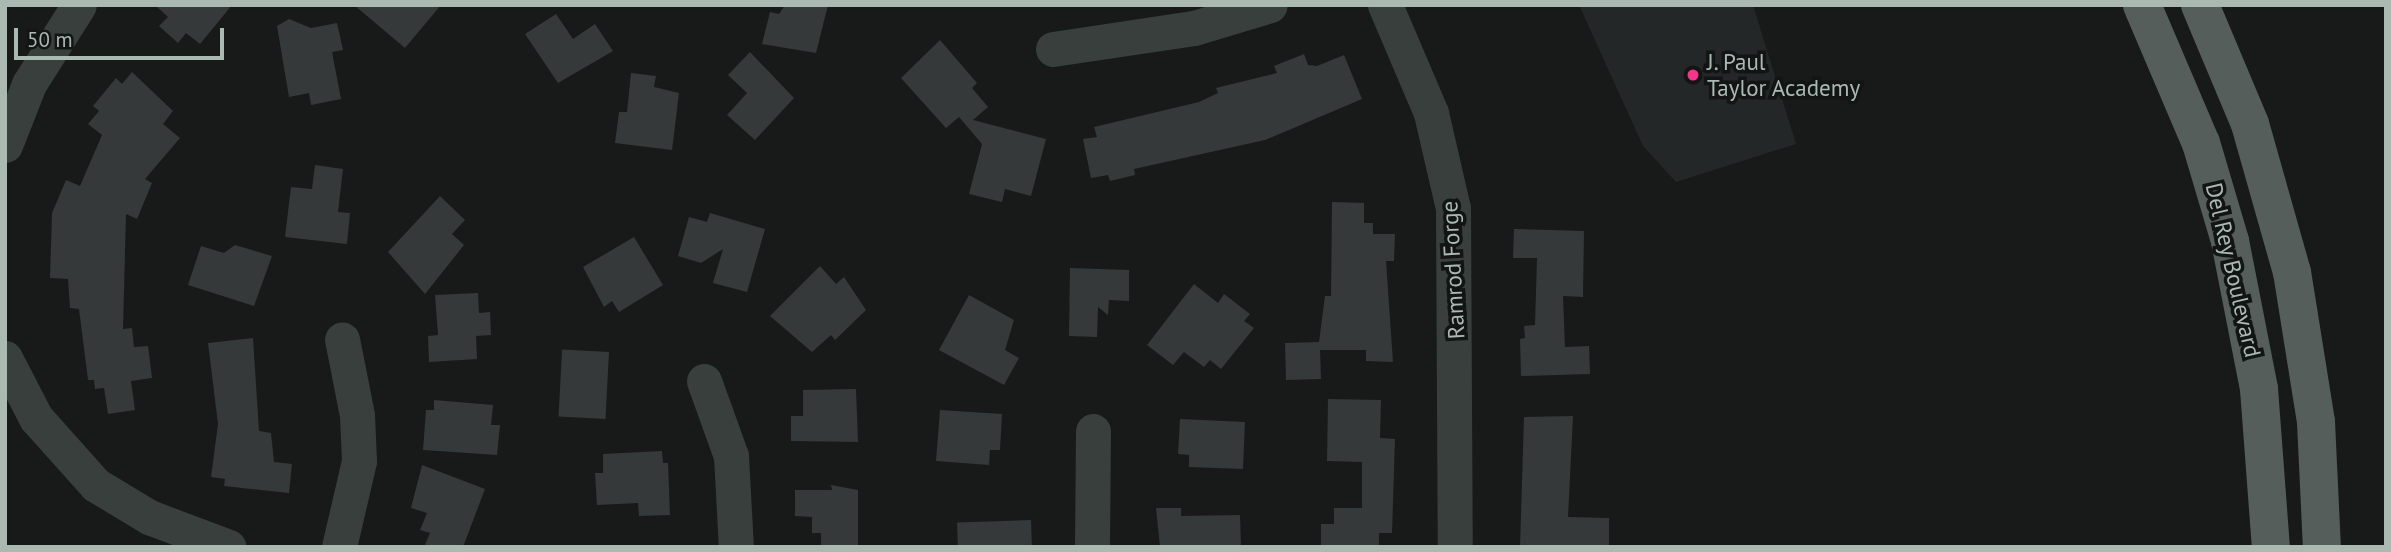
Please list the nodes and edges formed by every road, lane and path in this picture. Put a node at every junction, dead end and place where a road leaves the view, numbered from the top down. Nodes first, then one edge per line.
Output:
1 (79, 5) edge
2 (1270, 5) edge
3 (1385, 5) edge
4 (2142, 5) edge
5 (2200, 5) edge
6 (1053, 50) dead end
7 (5, 145) edge
8 (342, 339) dead end
9 (7, 367) edge
10 (704, 381) dead end
11 (1093, 431) dead end
12 (229, 547) edge
13 (340, 547) edge
14 (736, 547) edge
15 (1092, 547) edge
16 (1455, 547) edge
17 (2271, 547) edge
18 (2322, 547) edge

1 - 7 street
2 - 6 street
3 - 16 street, Ramrod Forge
4 - 17 main road, Del Rey Boulevard
5 - 18 main road
8 - 13 street
9 - 12 street
10 - 14 street
11 - 15 street

